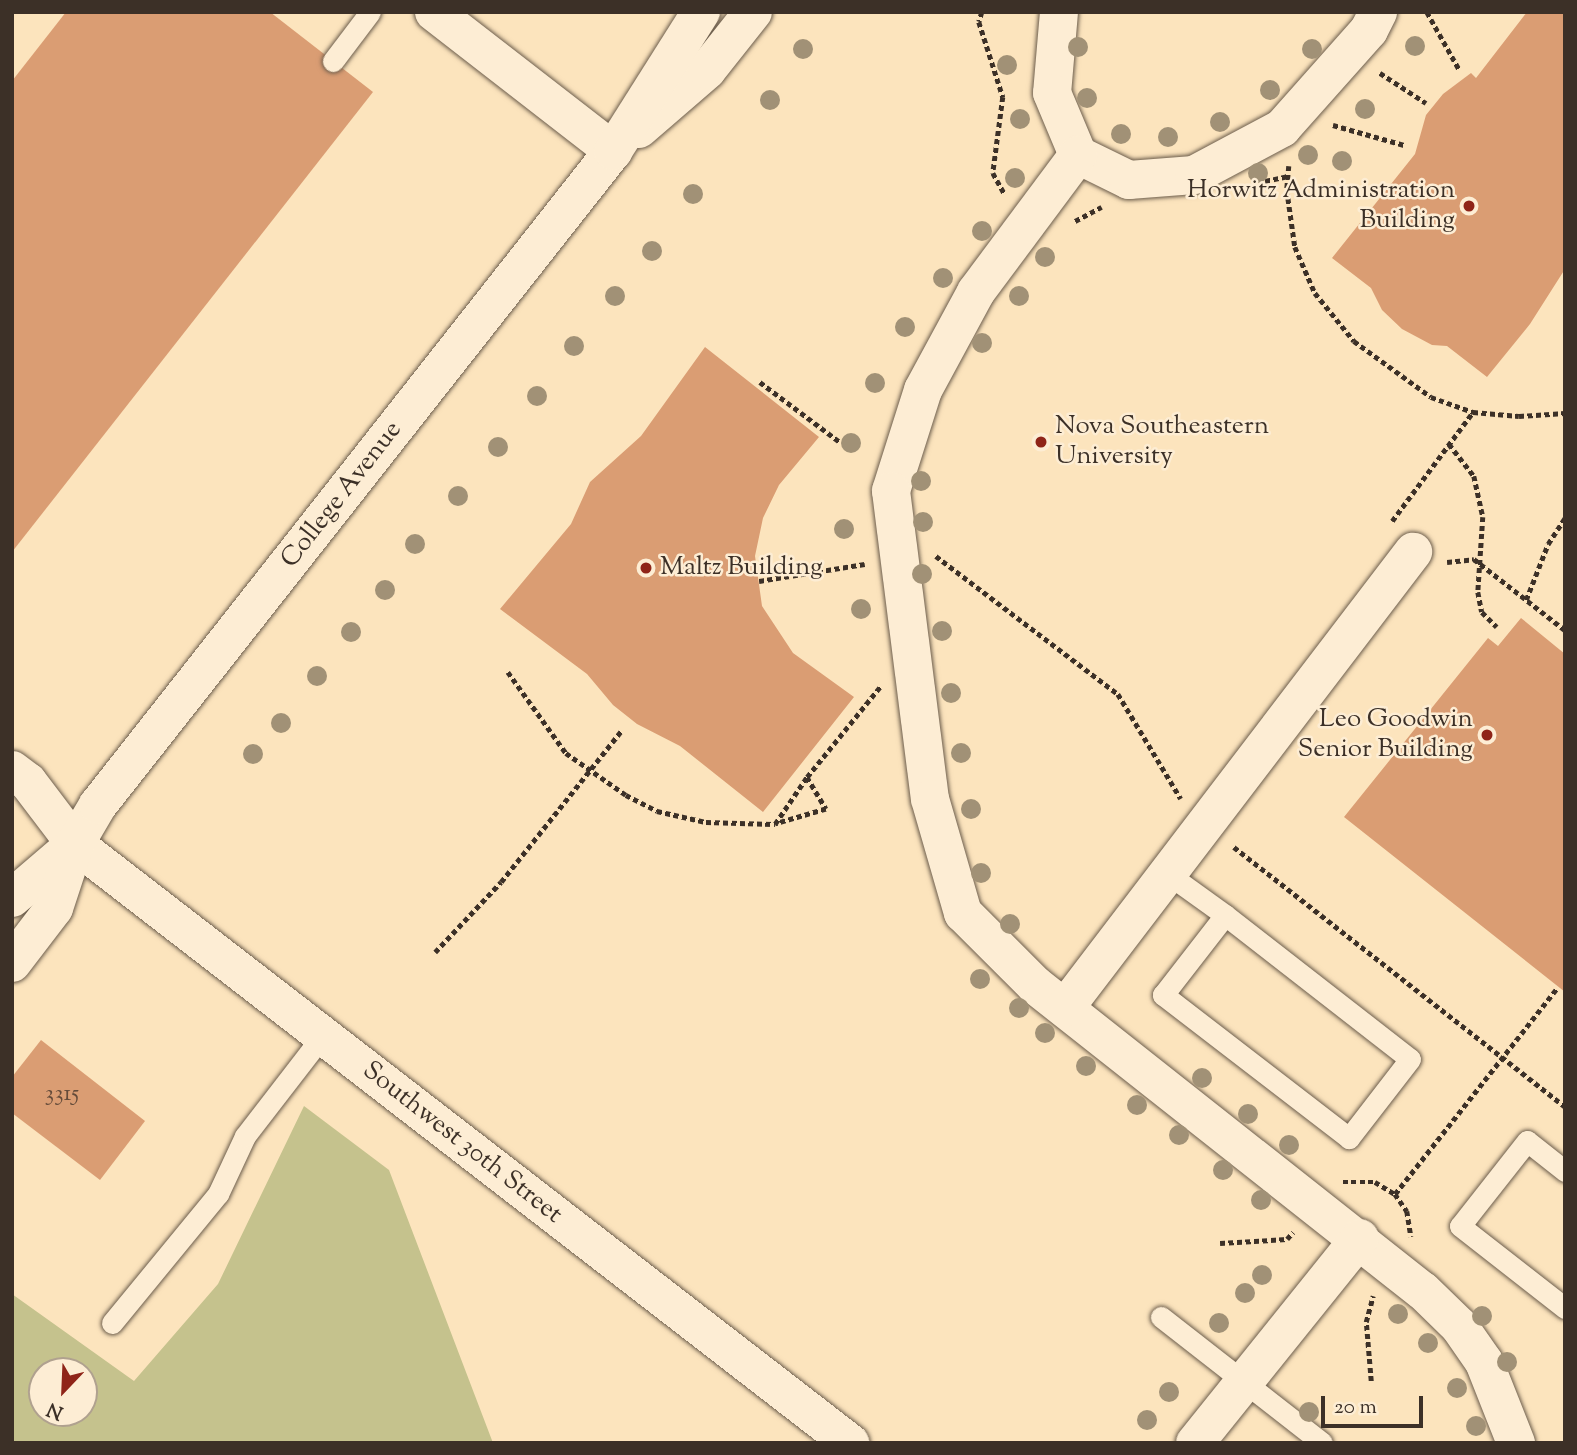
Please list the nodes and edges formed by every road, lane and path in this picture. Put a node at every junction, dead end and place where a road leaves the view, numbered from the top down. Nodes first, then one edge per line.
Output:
1 (370, 12) edge
2 (435, 12) edge
3 (701, 12) edge
4 (752, 12) edge
5 (982, 12) edge
6 (1059, 12) edge
7 (1378, 12) edge
8 (1427, 12) edge
9 (333, 61) dead end
10 (1373, 69) dead end
11 (1459, 69) dead end
12 (1426, 103) dead end
13 (1334, 114) dead end
14 (1404, 145) dead end
15 (613, 151) junction
16 (1290, 154) dead end
17 (1078, 155) junction
18 (1288, 176) junction
19 (1262, 181) dead end
20 (1108, 206) dead end
21 (1024, 227) junction
22 (1066, 227) dead end
23 (760, 382) dead end
24 (1473, 412) junction
25 (1565, 413) edge
26 (839, 442) dead end
27 (1449, 444) junction
28 (1565, 518) edge
29 (1413, 552) junction
30 (898, 559) junction
31 (1482, 565) junction
32 (759, 580) dead end
33 (1526, 600) junction
34 (1497, 627) dead end
35 (1565, 630) edge
36 (508, 672) dead end
37 (883, 683) dead end
38 (621, 731) dead end
39 (12, 770) edge
40 (591, 774) junction
41 (807, 777) junction
42 (12, 806) edge
43 (775, 824) junction
44 (1206, 825) junction
45 (75, 844) junction
46 (1168, 874) junction
47 (12, 898) edge
48 (1225, 915) junction
49 (435, 952) dead end
50 (12, 963) edge
51 (1558, 987) dead end
52 (1065, 1008) junction
53 (323, 1035) junction
54 (1503, 1058) junction
55 (1565, 1107) edge
56 (1565, 1171) edge
57 (1395, 1194) dead end
58 (1360, 1238) junction
59 (1565, 1308) edge
60 (1161, 1317) dead end
61 (112, 1324) dead end
62 (1245, 1382) junction
63 (850, 1443) edge
64 (1195, 1443) edge
65 (1322, 1443) edge
66 (1516, 1443) edge

1 - 9 lane
2 - 15 street
3 - 15 street, College Avenue
4 - 15 street, College Avenue
5 - 21 path
6 - 17 street
7 - 17 street
8 - 11 path
10 - 12 path
13 - 14 path
15 - 45 street, College Avenue
16 - 18 path
17 - 21 street
18 - 19 path
18 - 24 path
20 - 22 path
21 - 30 street
23 - 26 path
24 - 25 path
24 - 27 path
27 - 29 path
27 - 31 path
28 - 33 path
29 - 31 path
29 - 44 street
30 - 32 path
30 - 44 path
30 - 52 street
31 - 33 path
31 - 34 path
33 - 35 path
36 - 40 path
37 - 41 path
38 - 40 path
39 - 45 street
40 - 43 path
40 - 49 path
41 - 43 path
41 - 43 path
42 - 45 street
44 - 46 street
44 - 54 path
45 - 47 street, College Avenue
45 - 50 street, College Avenue
45 - 53 street, Southwest 30th Street
46 - 48 lane
46 - 52 street
48 - 48 lane
51 - 54 path
52 - 58 street
53 - 61 lane
53 - 63 street, Southwest 30th Street
54 - 55 path
54 - 57 path
56 - 59 lane
58 - 62 street
58 - 66 street
60 - 62 lane
62 - 64 street
62 - 65 lane

